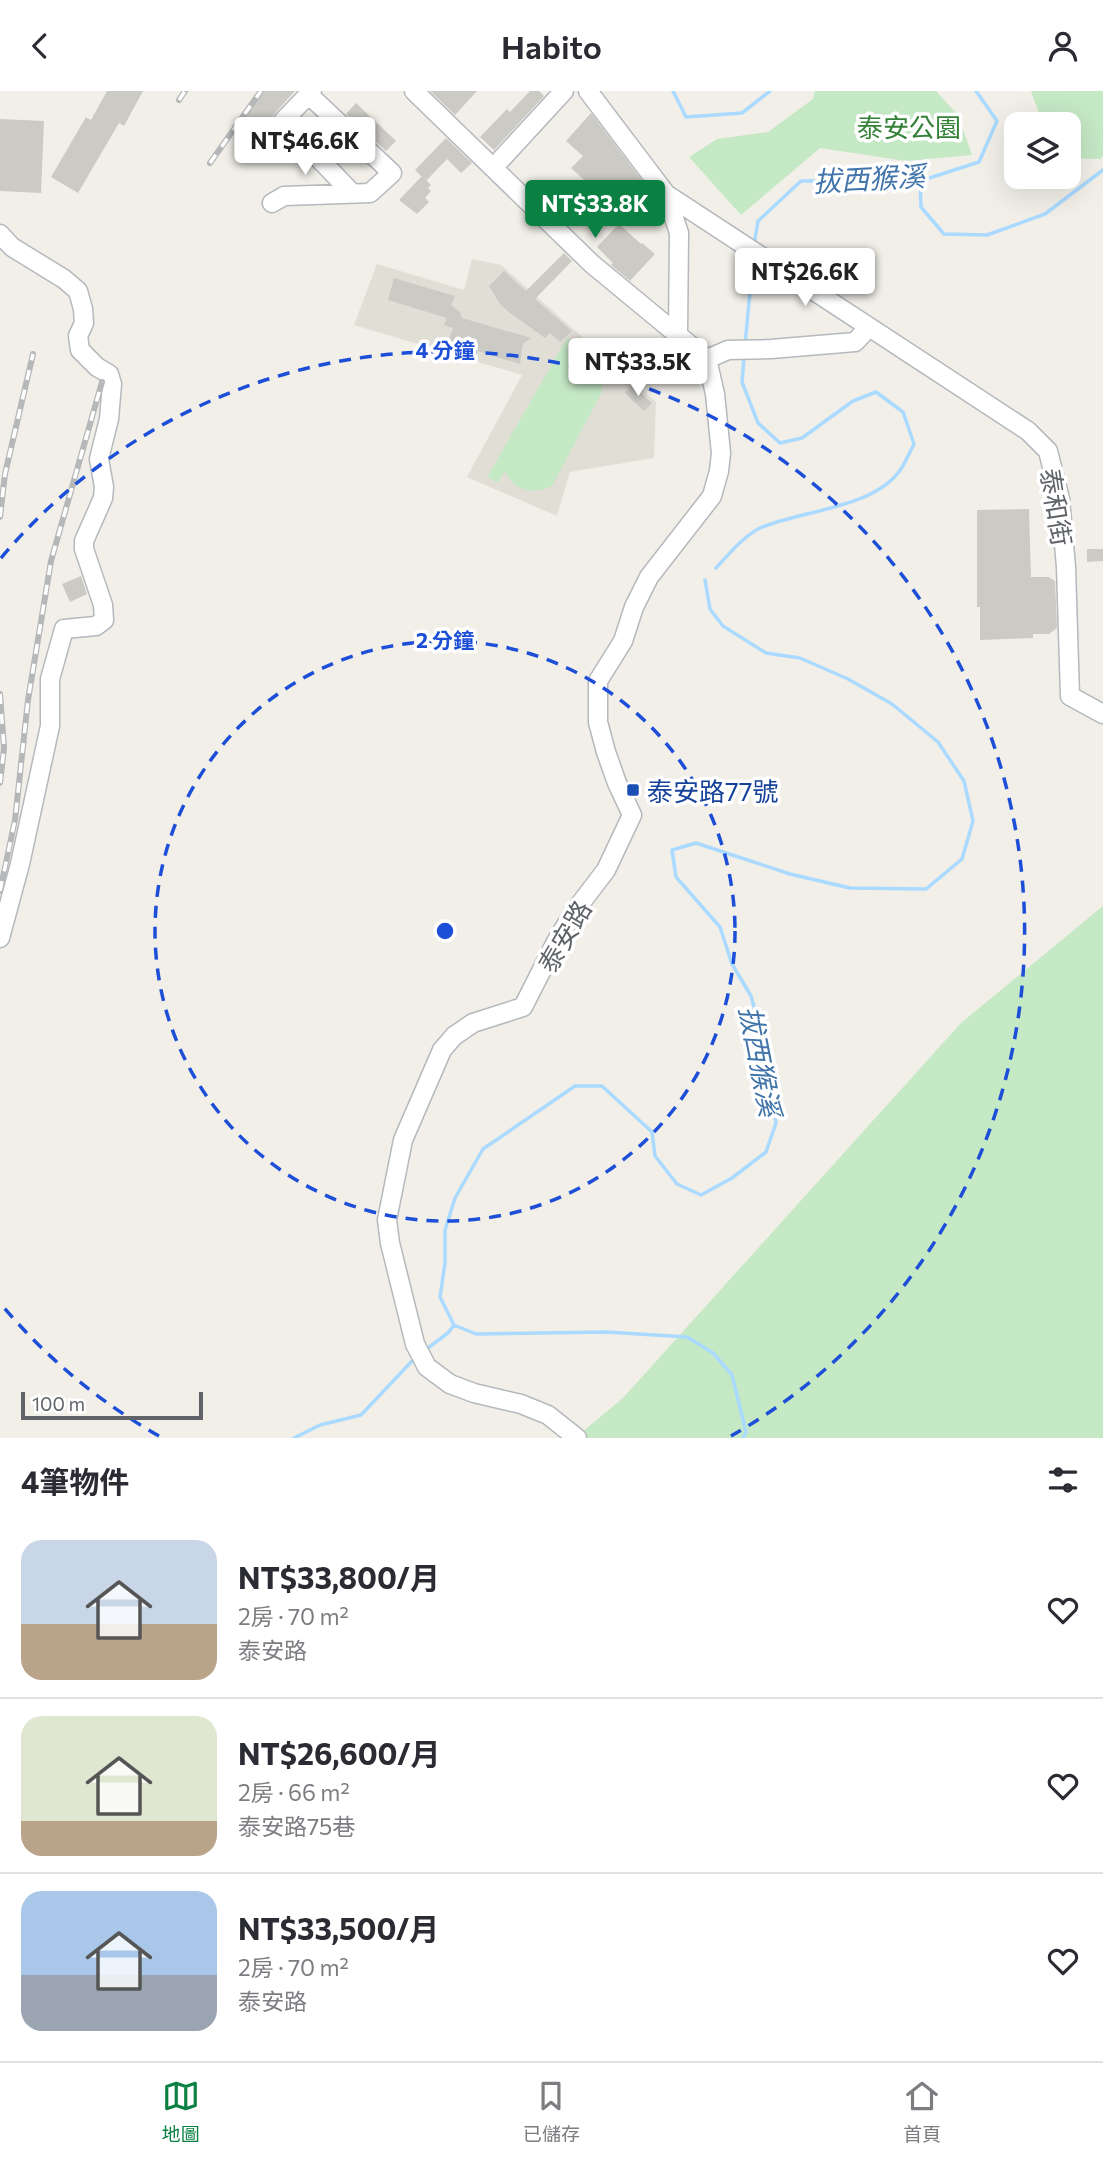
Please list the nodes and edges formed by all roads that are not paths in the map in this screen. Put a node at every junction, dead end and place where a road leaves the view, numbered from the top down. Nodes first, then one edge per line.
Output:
1 (414, 91) edge
2 (564, 91) edge
3 (588, 91) edge
4 (310, 93) edge
5 (494, 168) junction
6 (352, 193) junction
7 (666, 194) junction
8 (272, 203) dead end
9 (0, 234) edge
10 (869, 327) junction
11 (678, 333) junction
12 (707, 359) junction
13 (1103, 714) edge
14 (0, 937) edge
15 (577, 1438) edge

1 - 5 street
2 - 5 street
3 - 7 street
4 - 6 street
4 - 6 street
5 - 11 street
6 - 8 street
7 - 10 street, 泰和街
7 - 11 street
9 - 14 street
10 - 12 street
10 - 13 street, 泰和街
11 - 12 street
12 - 15 street, 泰安路

